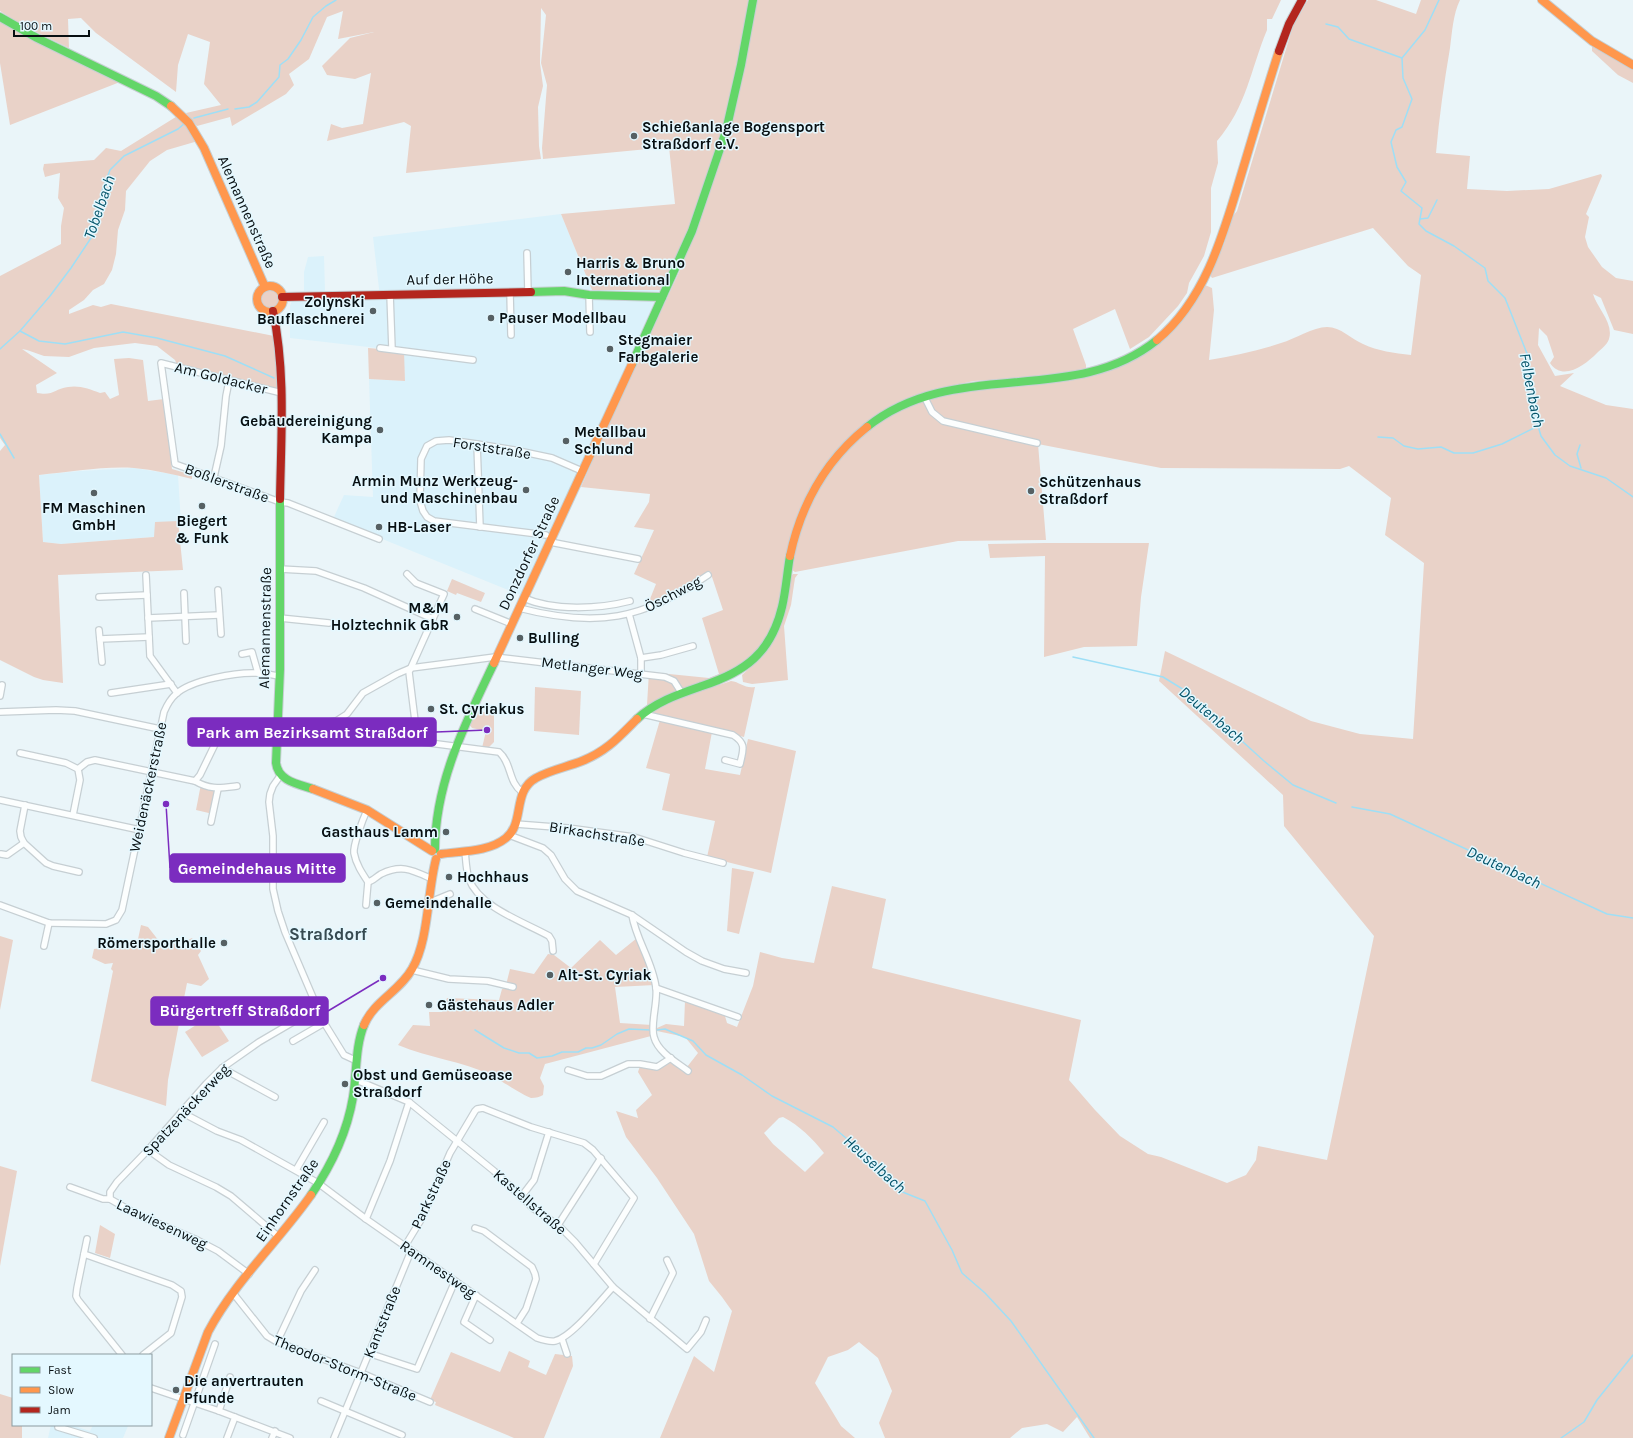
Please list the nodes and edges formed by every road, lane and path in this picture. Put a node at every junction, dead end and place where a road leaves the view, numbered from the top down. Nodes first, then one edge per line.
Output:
1 (753, 0) edge
2 (1302, 0) edge
3 (1542, 0) edge
4 (0, 17) edge
5 (1633, 65) edge
6 (527, 253) dead end
7 (265, 287) junction
8 (510, 292) junction
9 (528, 292) junction
10 (390, 294) junction
11 (589, 295) junction
12 (282, 296) junction
13 (662, 297) junction
14 (273, 311) junction
15 (590, 332) dead end
16 (511, 335) dead end
17 (380, 348) dead end
18 (392, 349) junction
19 (473, 360) dead end
20 (229, 381) junction
21 (282, 394) junction
22 (924, 396) junction
23 (1037, 442) dead end
24 (477, 444) junction
25 (175, 464) joint
26 (582, 471) junction
27 (214, 477) junction
28 (280, 502) junction
29 (480, 527) junction
30 (548, 538) junction
31 (379, 539) dead end
32 (638, 559) dead end
33 (280, 569) junction
34 (407, 574) dead end
35 (146, 575) dead end
36 (708, 575) dead end
37 (218, 590) dead end
38 (184, 593) dead end
39 (147, 595) junction
40 (99, 597) dead end
41 (524, 598) junction
42 (630, 601) dead end
43 (519, 608) junction
44 (475, 609) dead end
45 (220, 614) junction
46 (629, 614) junction
47 (185, 617) junction
48 (148, 618) junction
49 (280, 618) junction
50 (433, 619) junction
51 (329, 623) dead end
52 (512, 624) junction
53 (99, 630) dead end
54 (220, 634) dead end
55 (149, 637) junction
56 (100, 639) junction
57 (186, 641) dead end
58 (693, 646) dead end
59 (242, 654) dead end
60 (495, 657) junction
61 (642, 658) junction
62 (102, 662) dead end
63 (411, 668) junction
64 (258, 673) junction
65 (641, 674) junction
66 (279, 676) junction
67 (171, 684) junction
68 (2, 685) dead end
69 (681, 692) junction
70 (110, 693) dead end
71 (177, 693) junction
72 (0, 696) edge
73 (0, 712) edge
74 (643, 714) junction
75 (160, 729) junction
76 (278, 730) junction
77 (217, 740) dead end
78 (456, 746) junction
79 (20, 753) dead end
80 (725, 760) dead end
81 (78, 769) junction
82 (152, 772) junction
83 (280, 776) junction
84 (195, 781) junction
85 (237, 786) dead end
86 (218, 789) junction
87 (522, 792) junction
88 (0, 800) edge
89 (25, 805) junction
90 (367, 810) junction
91 (73, 815) junction
92 (211, 822) dead end
93 (516, 824) junction
94 (140, 830) junction
95 (509, 835) junction
96 (24, 843) junction
97 (465, 851) junction
98 (436, 853) junction
99 (1, 854) dead end
100 (724, 863) dead end
101 (79, 872) dead end
102 (432, 879) junction
103 (368, 882) junction
104 (450, 894) dead end
105 (428, 903) junction
106 (366, 905) dead end
107 (0, 906) edge
108 (632, 915) junction
109 (49, 923) junction
110 (44, 946) dead end
111 (553, 951) dead end
112 (412, 970) junction
113 (746, 973) dead end
114 (513, 987) dead end
115 (656, 988) junction
116 (317, 1008) junction
117 (738, 1017) dead end
118 (324, 1023) junction
119 (293, 1041) dead end
120 (670, 1058) junction
121 (357, 1061) junction
122 (222, 1068) junction
123 (568, 1070) dead end
124 (688, 1071) dead end
125 (354, 1078) junction
126 (275, 1097) dead end
127 (409, 1102) junction
128 (181, 1112) junction
129 (324, 1122) dead end
130 (549, 1132) junction
131 (457, 1142) junction
132 (148, 1150) junction
133 (600, 1158) junction
134 (296, 1170) junction
135 (318, 1184) junction
136 (70, 1187) dead end
137 (521, 1197) junction
138 (110, 1199) junction
139 (366, 1219) junction
140 (558, 1225) junction
141 (475, 1228) dead end
142 (279, 1237) junction
143 (87, 1239) dead end
144 (405, 1246) junction
145 (411, 1250) junction
146 (84, 1254) junction
147 (667, 1260) dead end
148 (594, 1264) junction
149 (315, 1270) dead end
150 (249, 1274) junction
151 (455, 1281) junction
152 (613, 1287) junction
153 (233, 1293) junction
154 (476, 1295) junction
155 (650, 1319) junction
156 (706, 1320) dead end
157 (517, 1323) junction
158 (562, 1339) junction
159 (490, 1340) dead end
160 (277, 1342) junction
161 (215, 1344) dead end
162 (368, 1353) junction
163 (121, 1354) edge
164 (144, 1354) edge
165 (567, 1354) dead end
166 (361, 1373) junction
167 (230, 1377) dead end
168 (152, 1388) edge
169 (183, 1399) junction
170 (321, 1401) dead end
171 (430, 1402) dead end
172 (195, 1403) junction
173 (219, 1411) junction
174 (345, 1411) junction
175 (235, 1417) junction
176 (58, 1426) dead end
177 (274, 1431) junction
178 (183, 1435) dead end
179 (402, 1435) dead end
180 (94, 1438) edge
181 (169, 1438) edge
182 (227, 1438) edge
183 (272, 1438) edge
184 (290, 1438) edge
185 (334, 1438) edge

1 - 13 main road, Donzdorfer Straße
2 - 22 main road
3 - 5 main road
4 - 7 main road, Alemannenstraße
6 - 9 street
7 - 12 main road, Alemannenstraße
7 - 14 main road, Alemannenstraße
8 - 9 main road, Auf der Höhe
8 - 10 main road, Auf der Höhe
8 - 16 street, Auf der Höhe
9 - 11 main road, Auf der Höhe
10 - 12 main road, Auf der Höhe
10 - 18 street, Auf der Höhe
11 - 13 main road, Auf der Höhe
11 - 15 street
12 - 14 main road
13 - 26 main road, Donzdorfer Straße
14 - 21 main road, Alemannenstraße
17 - 18 street
18 - 19 street
20 - 21 street, Am Goldacker
20 - 25 street, Am Goldacker
20 - 27 street
21 - 28 main road, Alemannenstraße
22 - 23 street
22 - 69 main road
24 - 26 street, Forststraße
24 - 29 street
24 - 29 street, Forststraße
25 - 27 street, Boßlerstraße
26 - 30 main road, Donzdorfer Straße
27 - 28 street, Boßlerstraße
28 - 31 street, Boßlerstraße
28 - 33 main road, Alemannenstraße
29 - 30 street, Forststraße
30 - 32 street, Forststraße
30 - 41 main road, Donzdorfer Straße
33 - 49 main road, Alemannenstraße
33 - 50 street
34 - 50 street
35 - 39 street
36 - 46 street, Öschweg
37 - 45 street
38 - 47 street
39 - 40 street
39 - 48 street
41 - 42 street
41 - 43 main road, Donzdorfer Straße
43 - 46 street, Öschweg
43 - 52 main road, Donzdorfer Straße
44 - 52 street
45 - 47 street
45 - 54 street
46 - 61 street
47 - 48 street
47 - 57 street
48 - 55 street
49 - 51 street
49 - 66 main road, Alemannenstraße
50 - 63 street
52 - 60 main road, Donzdorfer Straße
53 - 56 street
55 - 56 street
55 - 67 street
56 - 62 street
58 - 61 street
59 - 64 street
60 - 63 street, Metlanger Weg
60 - 65 street, Metlanger Weg
60 - 78 main road, Donzdorfer Straße
61 - 65 street
63 - 76 street, Metlanger Weg
63 - 78 street
64 - 66 street, Weidenäckerstraße
64 - 71 street, Weidenäckerstraße
65 - 69 street, Metlanger Weg
66 - 76 main road, Alemannenstraße
67 - 70 street
67 - 71 street
68 - 72 street
69 - 74 main road
71 - 75 street, Weidenäckerstraße
73 - 75 street
74 - 80 street
74 - 87 main road
75 - 82 street, Weidenäckerstraße
76 - 83 main road, Alemannenstraße
77 - 84 street
78 - 87 street
78 - 98 main road, Donzdorfer Straße
79 - 81 street
81 - 82 street
81 - 91 street
82 - 84 street
82 - 94 street, Weidenäckerstraße
83 - 90 main road
83 - 116 street
84 - 86 street
85 - 86 street
86 - 92 street
87 - 93 main road
88 - 89 street
89 - 91 street
89 - 96 street
90 - 98 main road
90 - 103 street
91 - 94 street
93 - 95 main road
93 - 100 street, Birkachstraße
94 - 109 street, Weidenäckerstraße
95 - 97 main road
95 - 108 street
96 - 99 street
96 - 101 street
97 - 98 main road
97 - 111 street
98 - 102 main road, Einhornstraße
102 - 103 street
102 - 105 main road, Einhornstraße
103 - 106 street
104 - 105 street
105 - 112 main road, Einhornstraße
107 - 109 street, Weidenäckerstraße
108 - 113 street
108 - 115 street
109 - 110 street
112 - 114 street
112 - 121 main road, Einhornstraße
115 - 117 street
115 - 120 street
116 - 118 street
116 - 122 street, Spatzenäckerweg
118 - 119 street
118 - 121 street
120 - 123 street
120 - 124 street
121 - 125 main road, Einhornstraße
122 - 126 street
122 - 128 street, Spatzenäckerweg
125 - 127 street, Kastellstraße
125 - 135 main road, Einhornstraße
127 - 131 street, Kastellstraße
127 - 139 street
128 - 132 street, Spatzenäckerweg
128 - 134 street, Ramnestweg
129 - 134 street
130 - 131 street, Parkstraße
130 - 133 street, Parkstraße
130 - 137 street
131 - 137 street, Kastellstraße
131 - 144 street, Parkstraße
132 - 138 street, Spatzenäckerweg
132 - 142 street
133 - 140 street
133 - 148 street, Parkstraße
134 - 135 street, Ramnestweg
135 - 139 street, Ramnestweg
135 - 142 main road, Einhornstraße
136 - 138 street, Laawiesenweg
137 - 140 street, Kastellstraße
138 - 150 street, Laawiesenweg
139 - 144 street, Ramnestweg
140 - 148 street, Kastellstraße
141 - 157 street
142 - 150 main road, Einhornstraße
143 - 146 street
144 - 145 street, Ramnestweg
145 - 151 street, Ramnestweg
145 - 162 street, Kantstraße
146 - 163 street
146 - 164 street
147 - 155 street
148 - 152 street, Kastellstraße
149 - 160 street
150 - 153 main road, Einhornstraße
151 - 154 street, Ramnestweg
151 - 162 street
152 - 155 street, Kastellstraße
152 - 158 street
153 - 160 street, Theodor-Storm-Straße
153 - 169 main road, Einhornstraße
154 - 157 street, Ramnestweg
154 - 159 street
155 - 156 street, Kastellstraße
157 - 158 street, Ramnestweg
158 - 165 street
160 - 166 street, Theodor-Storm-Straße
161 - 172 street
162 - 166 street, Kantstraße
166 - 171 street, Theodor-Storm-Straße
166 - 174 street, Kantstraße
167 - 173 street
168 - 169 street
169 - 172 street
169 - 181 main road, Einhornstraße
170 - 174 street
172 - 173 street
172 - 178 street
173 - 175 street
174 - 179 street
174 - 185 street, Kantstraße
175 - 177 street
175 - 182 street
176 - 180 street
177 - 183 street
177 - 184 street

